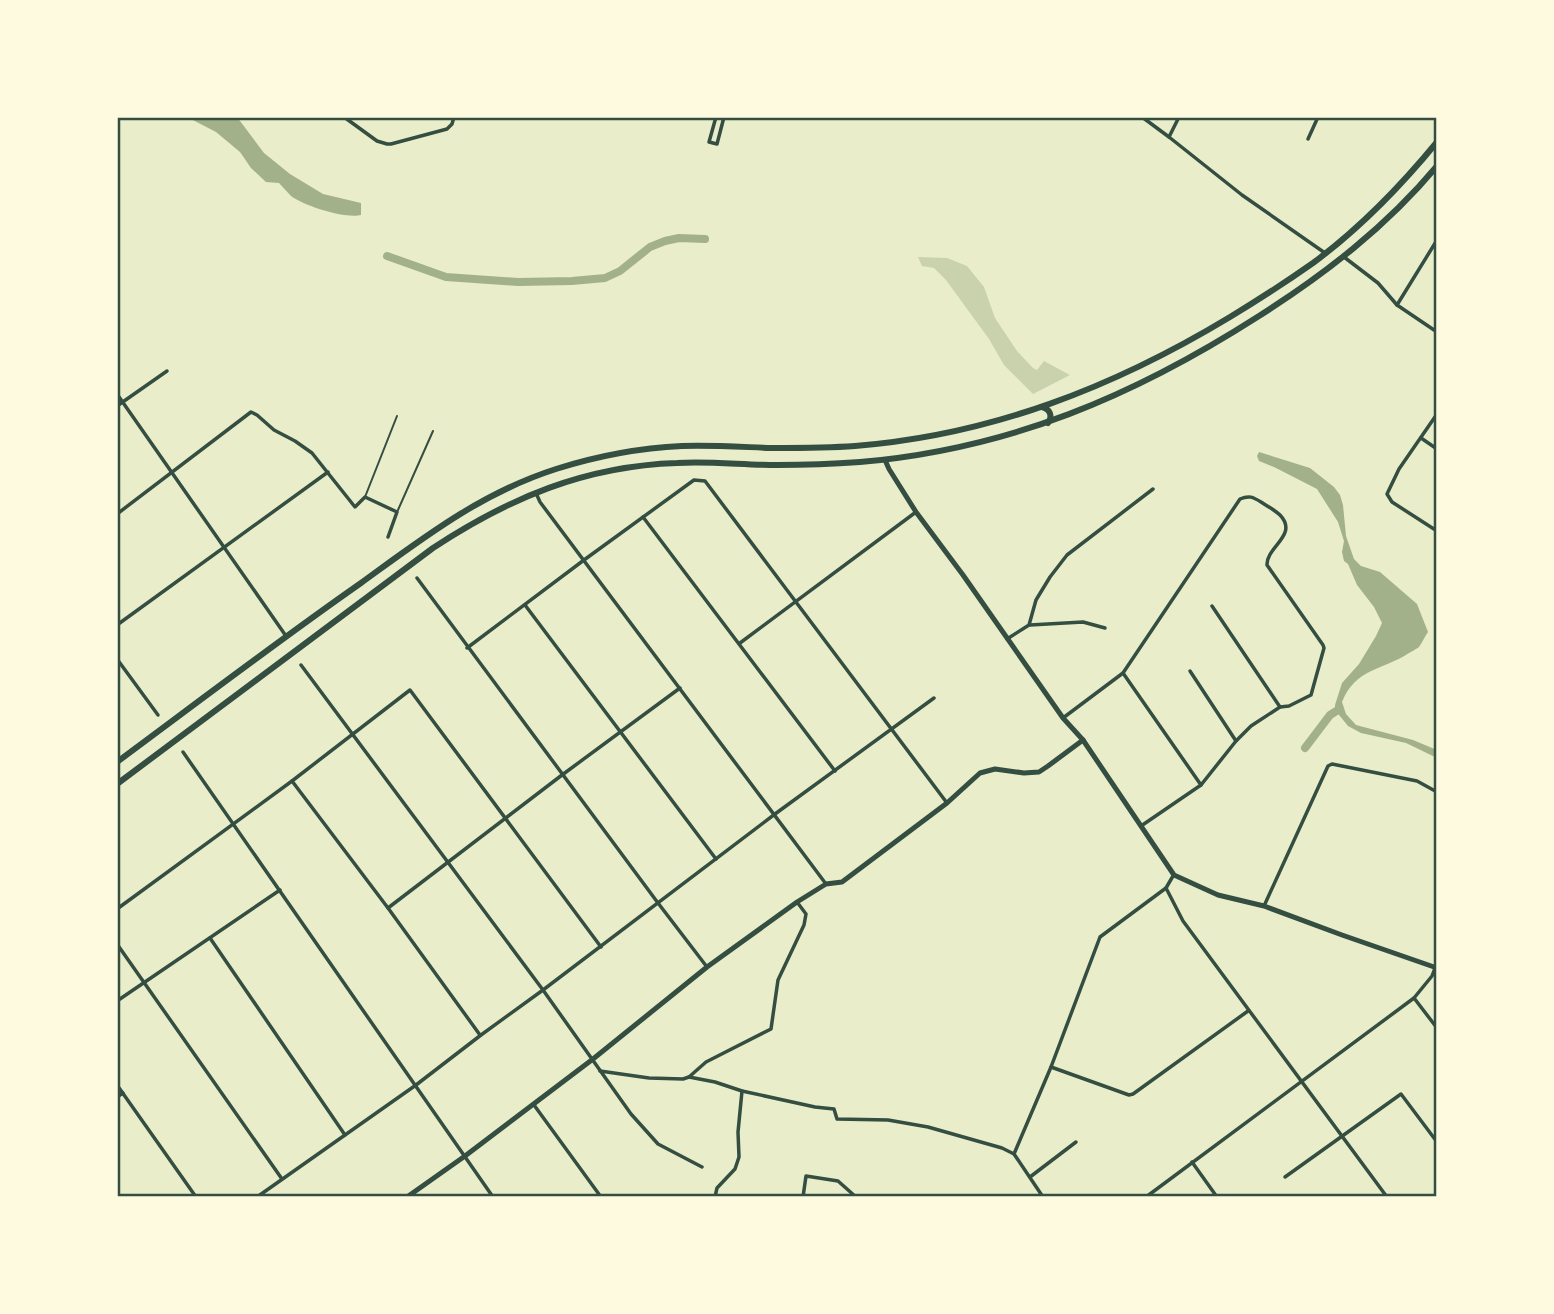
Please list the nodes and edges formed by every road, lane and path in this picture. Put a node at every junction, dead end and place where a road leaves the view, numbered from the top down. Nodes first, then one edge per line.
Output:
1 (344, 117) edge
2 (454, 117) edge
3 (716, 117) edge
4 (724, 117) edge
5 (1142, 117) edge
6 (1178, 117) edge
7 (1318, 117) edge
8 (1170, 137) junction
9 (1308, 139) dead end
10 (1437, 142) edge
11 (1437, 166) edge
12 (1406, 178) junction
13 (1417, 189) junction
14 (1437, 240) edge
15 (1325, 253) junction
16 (1344, 257) junction
17 (1397, 305) junction
18 (1437, 332) edge
19 (1198, 336) junction
20 (1206, 348) junction
21 (167, 371) dead end
22 (117, 394) edge
23 (123, 402) junction
24 (117, 406) edge
25 (1042, 407) junction
26 (1437, 414) edge
27 (397, 416) dead end
28 (1048, 423) junction
29 (433, 431) dead end
30 (1421, 437) junction
31 (655, 448) junction
32 (1437, 449) edge
33 (885, 460) junction
34 (657, 463) junction
35 (573, 464) junction
36 (328, 472) junction
37 (173, 474) junction
38 (577, 478) junction
39 (1153, 489) dead end
40 (536, 492) junction
41 (365, 497) junction
42 (397, 512) junction
43 (916, 512) junction
44 (117, 514) edge
45 (643, 517) junction
46 (1437, 531) edge
47 (388, 537) dead end
48 (224, 547) junction
49 (584, 560) junction
50 (417, 578) dead end
51 (796, 602) junction
52 (525, 605) junction
53 (1212, 607) dead end
54 (117, 625) edge
55 (1029, 625) junction
56 (1105, 628) dead end
57 (286, 636) junction
58 (1007, 639) junction
59 (740, 643) junction
60 (467, 648) junction
61 (117, 659) edge
62 (301, 665) dead end
63 (1190, 671) dead end
64 (1123, 673) junction
65 (680, 688) junction
66 (934, 698) dead end
67 (1280, 707) junction
68 (158, 715) dead end
69 (1063, 718) junction
70 (891, 728) junction
71 (622, 732) junction
72 (353, 735) junction
73 (1083, 740) junction
74 (1236, 741) junction
75 (183, 752) dead end
76 (117, 762) edge
77 (835, 771) junction
78 (562, 775) junction
79 (292, 781) junction
80 (117, 784) edge
81 (1201, 785) junction
82 (1437, 792) edge
83 (947, 803) junction
84 (775, 814) junction
85 (506, 818) junction
86 (233, 824) junction
87 (1141, 826) junction
88 (716, 859) junction
89 (447, 864) junction
90 (1174, 876) junction
91 (826, 884) junction
92 (1166, 888) junction
93 (280, 890) junction
94 (797, 902) junction
95 (657, 903) junction
96 (1264, 906) junction
97 (388, 908) junction
98 (117, 909) edge
99 (210, 938) junction
100 (117, 944) edge
101 (601, 947) junction
102 (707, 967) junction
103 (1436, 968) edge
104 (144, 982) junction
105 (542, 990) junction
106 (1414, 998) junction
107 (117, 1001) edge
108 (1248, 1011) junction
109 (1437, 1028) edge
110 (481, 1035) junction
111 (593, 1059) junction
112 (1051, 1067) junction
113 (600, 1071) junction
114 (689, 1077) junction
115 (1301, 1081) junction
116 (117, 1084) edge
117 (416, 1085) junction
118 (742, 1091) junction
119 (123, 1093) junction
120 (117, 1097) edge
121 (533, 1105) junction
122 (345, 1135) junction
123 (1342, 1137) junction
124 (1076, 1142) dead end
125 (1437, 1142) edge
126 (1014, 1154) junction
127 (465, 1156) junction
128 (1192, 1162) junction
129 (702, 1167) dead end
130 (1030, 1177) junction
131 (1285, 1177) dead end
132 (282, 1179) junction
133 (196, 1197) edge
134 (257, 1197) edge
135 (407, 1197) edge
136 (494, 1197) edge
137 (601, 1197) edge
138 (715, 1197) edge
139 (803, 1197) edge
140 (856, 1197) edge
141 (1043, 1197) edge
142 (1146, 1197) edge
143 (1217, 1197) edge
144 (1387, 1197) edge

1 - 2 street
3 - 4 street
5 - 8 street
6 - 8 street
7 - 9 street
8 - 15 street
10 - 12 main road
11 - 13 main road
12 - 13 main road
12 - 15 main road
13 - 16 main road
14 - 17 street
15 - 19 main road
16 - 17 street
16 - 20 main road
17 - 18 street
19 - 20 main road
19 - 25 main road
20 - 28 main road
21 - 23 street
22 - 23 street
23 - 24 street
23 - 37 street
25 - 28 main road
25 - 31 main road
26 - 30 street
27 - 41 lane
28 - 33 main road
29 - 42 lane
30 - 32 street
30 - 46 street
31 - 34 main road
31 - 35 main road
33 - 34 main road
33 - 43 street
34 - 38 main road
35 - 38 main road
35 - 57 main road
36 - 37 street
36 - 41 street
36 - 48 street
37 - 44 street
37 - 48 street
38 - 40 main road
39 - 55 street
40 - 49 street
40 - 80 main road
41 - 42 street
42 - 47 street
43 - 51 street
43 - 58 street
45 - 49 street
45 - 51 street
45 - 59 street
48 - 54 street
48 - 57 street
49 - 52 street
49 - 65 street
50 - 60 street
51 - 59 street
51 - 70 street
52 - 60 street
52 - 71 street
53 - 67 street
55 - 56 street
55 - 58 street
57 - 76 main road
58 - 69 street
59 - 77 street
60 - 78 street
61 - 68 street
62 - 72 street
63 - 74 street
64 - 67 street
64 - 69 street
64 - 81 street
65 - 71 street
65 - 84 street
66 - 70 street
67 - 74 street
69 - 73 street
70 - 77 street
70 - 83 street
71 - 78 street
71 - 88 street
72 - 79 street
72 - 85 street
72 - 89 street
73 - 83 street
73 - 87 street
74 - 81 street
75 - 86 street
77 - 84 street
78 - 85 street
78 - 95 street
79 - 86 street
79 - 97 street
81 - 87 street
82 - 96 street
83 - 91 street
84 - 88 street
84 - 91 street
85 - 89 street
85 - 101 street
86 - 93 street
86 - 98 street
87 - 90 street
88 - 95 street
89 - 97 street
89 - 105 street
90 - 92 street
90 - 96 street
91 - 94 street
92 - 108 street
92 - 112 street
93 - 99 street
93 - 117 street
94 - 102 street
94 - 114 street
95 - 101 street
95 - 102 street
96 - 103 street
97 - 110 street
99 - 104 street
99 - 122 street
100 - 104 street
101 - 105 street
102 - 111 street
103 - 106 street
104 - 107 street
104 - 132 street
105 - 110 street
105 - 111 street
106 - 109 street
106 - 115 street
108 - 112 street
108 - 115 street
110 - 117 street
111 - 113 street
111 - 121 street
112 - 126 street
113 - 114 street
113 - 129 street
114 - 118 street
115 - 123 street
115 - 128 street
116 - 119 street
117 - 122 street
117 - 127 street
118 - 126 street
118 - 138 street
119 - 120 street
119 - 133 street
121 - 127 street
121 - 137 street
122 - 132 street
123 - 125 street
123 - 131 street
123 - 144 street
124 - 130 street
126 - 130 street
127 - 135 street
127 - 136 street
128 - 142 street
128 - 143 street
130 - 141 street
132 - 134 street
139 - 140 street

